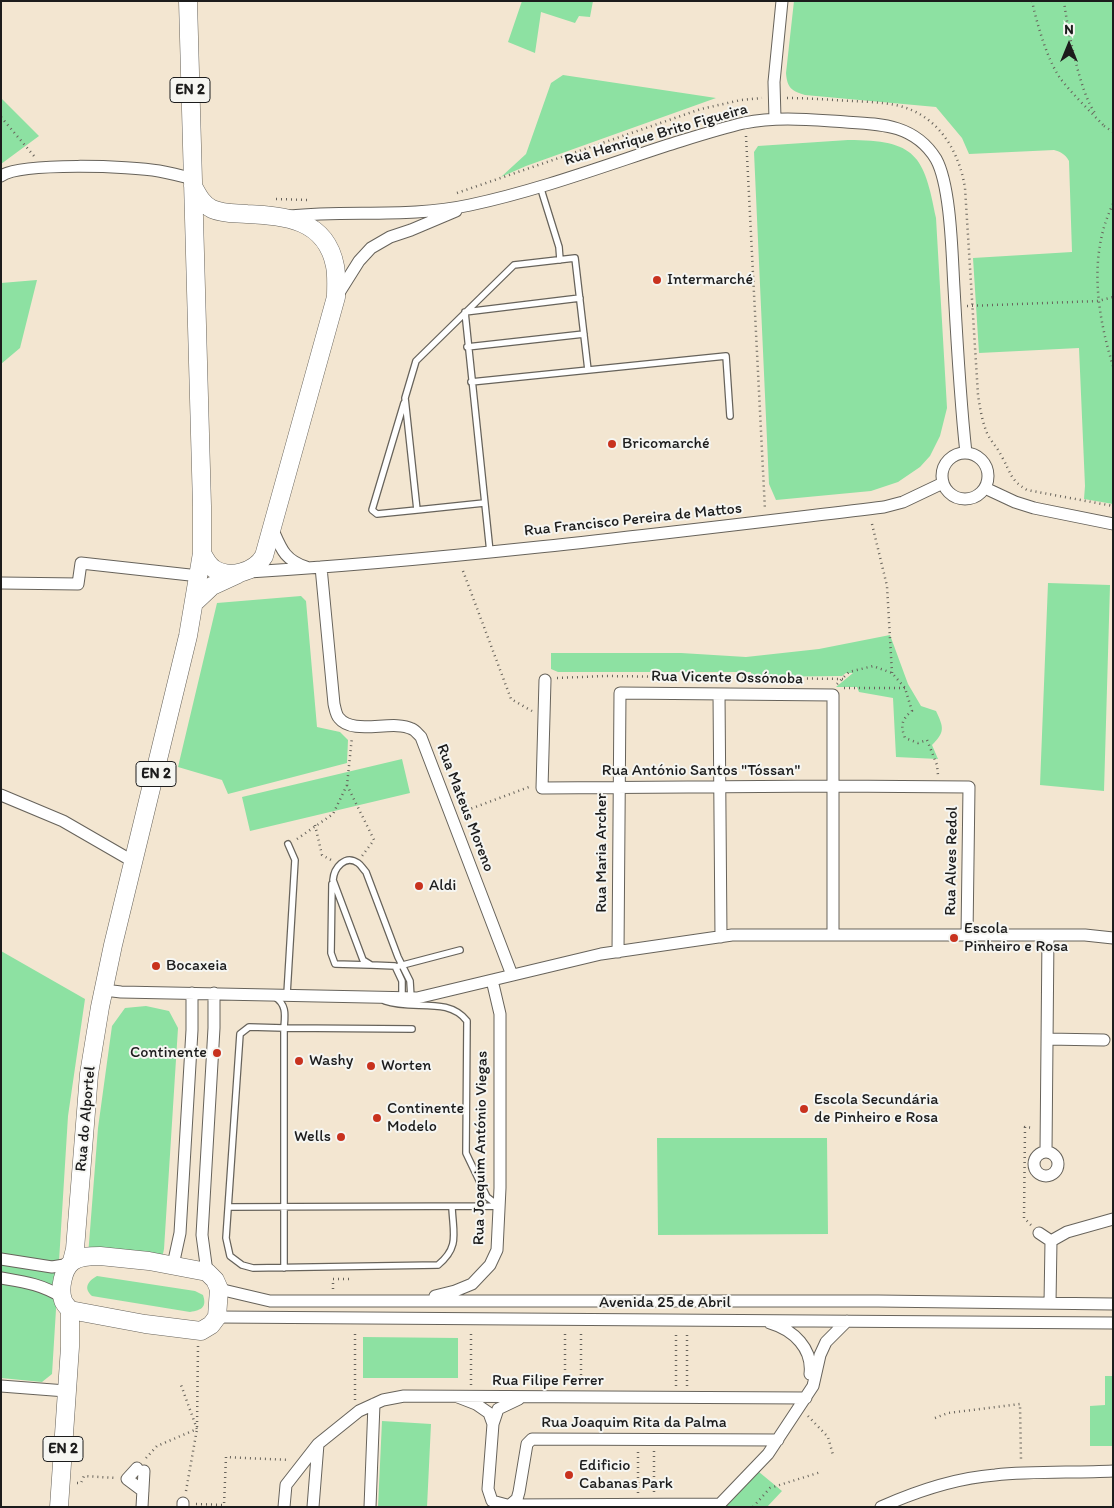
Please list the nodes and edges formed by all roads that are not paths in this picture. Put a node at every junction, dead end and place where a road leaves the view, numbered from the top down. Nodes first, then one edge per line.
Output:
1 (188, 1) edge
2 (782, 1) edge
3 (775, 119) junction
4 (1, 176) edge
5 (193, 182) junction
6 (540, 186) junction
7 (469, 206) junction
8 (223, 213) junction
9 (285, 217) junction
10 (195, 237) junction
11 (560, 260) junction
12 (336, 297) junction
13 (580, 298) junction
14 (465, 312) junction
15 (584, 334) junction
16 (467, 347) junction
17 (588, 370) junction
18 (471, 382) junction
19 (405, 398) junction
20 (730, 416) dead end
21 (966, 453) junction
22 (943, 484) junction
23 (984, 488) junction
24 (484, 503) junction
25 (417, 510) junction
26 (1113, 524) edge
27 (272, 528) junction
28 (490, 552) junction
29 (202, 553) junction
30 (316, 568) junction
31 (243, 572) junction
32 (199, 576) junction
33 (1, 583) edge
34 (195, 602) junction
35 (544, 680) road end
36 (620, 693) joint
37 (719, 694) junction
38 (834, 786) junction
39 (618, 787) junction
40 (720, 787) junction
41 (969, 787) joint
42 (1, 795) edge
43 (288, 844) road end
44 (134, 862) junction
45 (332, 880) junction
46 (833, 935) junction
47 (967, 935) junction
48 (1048, 935) junction
49 (721, 937) junction
50 (1113, 938) edge
51 (460, 950) dead end
52 (618, 952) junction
53 (371, 965) junction
54 (395, 966) junction
55 (402, 966) junction
56 (512, 975) junction
57 (492, 980) junction
58 (104, 990) junction
59 (192, 993) junction
60 (214, 993) junction
61 (272, 994) junction
62 (287, 994) junction
63 (373, 997) junction
64 (407, 998) junction
65 (284, 1028) junction
66 (412, 1029) dead end
67 (1047, 1039) junction
68 (1104, 1040) dead end
69 (1046, 1151) dead end
70 (499, 1206) junction
71 (229, 1207) junction
72 (284, 1207) junction
73 (452, 1207) junction
74 (1113, 1219) edge
75 (1039, 1233) road end
76 (1051, 1241) junction
77 (75, 1258) junction
78 (1, 1259) edge
79 (173, 1265) junction
80 (284, 1268) junction
81 (207, 1272) junction
82 (1, 1278) edge
83 (218, 1289) junction
84 (419, 1301) junction
85 (66, 1303) junction
86 (1050, 1303) junction
87 (1113, 1304) edge
88 (217, 1317) junction
89 (111, 1318) junction
90 (759, 1320) junction
91 (847, 1321) junction
92 (1113, 1323) edge
93 (70, 1347) junction
94 (1, 1386) edge
95 (66, 1390) junction
96 (458, 1396) junction
97 (523, 1397) junction
98 (792, 1398) junction
99 (806, 1398) junction
100 (374, 1404) junction
101 (493, 1424) junction
102 (778, 1440) junction
103 (318, 1444) junction
104 (1113, 1471) edge
105 (143, 1491) junction
106 (510, 1505) junction
107 (59, 1507) edge
108 (142, 1507) edge
109 (284, 1507) edge
110 (313, 1507) edge
111 (370, 1507) edge
112 (881, 1507) edge

1 - 5 main road, EN 2
2 - 3 street
3 - 6 street, Rua Henrique Brito Figueira
3 - 21 street, Rua Henrique Brito Figueira
4 - 5 street
5 - 8 main road
5 - 10 main road, EN 2
6 - 7 street, Rua Henrique Brito Figueira
6 - 11 lane
7 - 9 street
7 - 12 street
8 - 9 main road
8 - 10 main road
9 - 12 main road
10 - 29 main road, EN 2
11 - 13 lane
11 - 14 lane
12 - 27 main road
13 - 14 lane
13 - 15 lane
14 - 16 lane
14 - 19 lane
15 - 16 lane
15 - 17 lane
16 - 18 lane
17 - 18 lane
17 - 20 lane
18 - 24 lane
19 - 25 lane
19 - 25 lane
21 - 22 street
21 - 23 street
22 - 23 street
22 - 28 street, Rua Francisco Pereira de Mattos
23 - 26 street
24 - 25 lane
24 - 28 lane
27 - 30 street
27 - 31 main road
28 - 30 street, Rua Francisco Pereira de Mattos
29 - 31 main road
29 - 32 main road, EN 2
30 - 31 street, Rua Francisco Pereira de Mattos
30 - 56 street, Rua Mateus Moreno
31 - 34 main road
32 - 33 street
32 - 34 main road, EN 2
34 - 44 main road, EN 2
35 - 39 street, Rua António Santos "Tóssan"
36 - 37 street, Rua Vicente Ossónoba
36 - 39 street, Rua Maria Archer
37 - 38 street, Rua Vicente Ossónoba
37 - 40 street
38 - 40 street, Rua António Santos "Tóssan"
38 - 41 street, Rua António Santos "Tóssan"
38 - 46 street
39 - 40 street, Rua António Santos "Tóssan"
39 - 52 street, Rua Maria Archer
40 - 49 street
41 - 47 street, Rua Alves Redol
42 - 44 street
43 - 62 lane
44 - 58 main road, EN 2
45 - 53 lane
45 - 53 lane
45 - 55 lane
46 - 47 street
46 - 49 street
47 - 48 street
48 - 50 street
48 - 67 street
49 - 52 street
51 - 55 lane
52 - 56 street
53 - 54 lane
54 - 55 lane
54 - 64 lane
55 - 64 lane
56 - 57 street
57 - 64 street
57 - 70 street, Rua Joaquim António Viegas
58 - 59 street
58 - 77 main road, Rua do Alportel / EN 2
59 - 60 street
59 - 79 street
60 - 61 street
60 - 81 street
61 - 62 street
61 - 65 lane
62 - 63 street
63 - 64 street
63 - 70 lane
65 - 66 lane
65 - 71 lane
65 - 72 lane
67 - 68 street
67 - 69 street
70 - 73 lane
70 - 84 street, Rua Joaquim António Viegas
71 - 72 lane
71 - 80 lane
72 - 73 lane
72 - 80 lane
73 - 80 lane
74 - 76 street
75 - 76 street
76 - 86 street
77 - 78 street
77 - 79 main road
77 - 85 main road, Rua do Alportel
79 - 81 main road
81 - 83 main road
82 - 85 street
83 - 84 street, Avenida 25 de Abril
83 - 88 main road
84 - 86 street, Avenida 25 de Abril
85 - 89 main road
85 - 93 main road, EN 2
86 - 87 street, Avenida 25 de Abril
88 - 89 main road
88 - 90 street, Avenida 25 de Abril
89 - 93 main road
90 - 91 street, Avenida 25 de Abril
90 - 98 street
91 - 92 street, Avenida 25 de Abril
91 - 99 street
93 - 95 main road, EN 2
94 - 95 street
95 - 107 main road, EN 2
96 - 97 street, Rua Filipe Ferrer
96 - 100 street, Rua Filipe Ferrer
96 - 101 street
97 - 98 street, Rua Filipe Ferrer
97 - 101 street
98 - 99 street, Rua Filipe Ferrer
99 - 102 street
100 - 103 street, Rua Filipe Ferrer
100 - 111 street
101 - 106 street
102 - 106 street
102 - 106 street, Rua Joaquim Rita da Palma
103 - 109 street, Rua Filipe Ferrer
103 - 110 street
104 - 112 street
105 - 105 street
105 - 108 street

